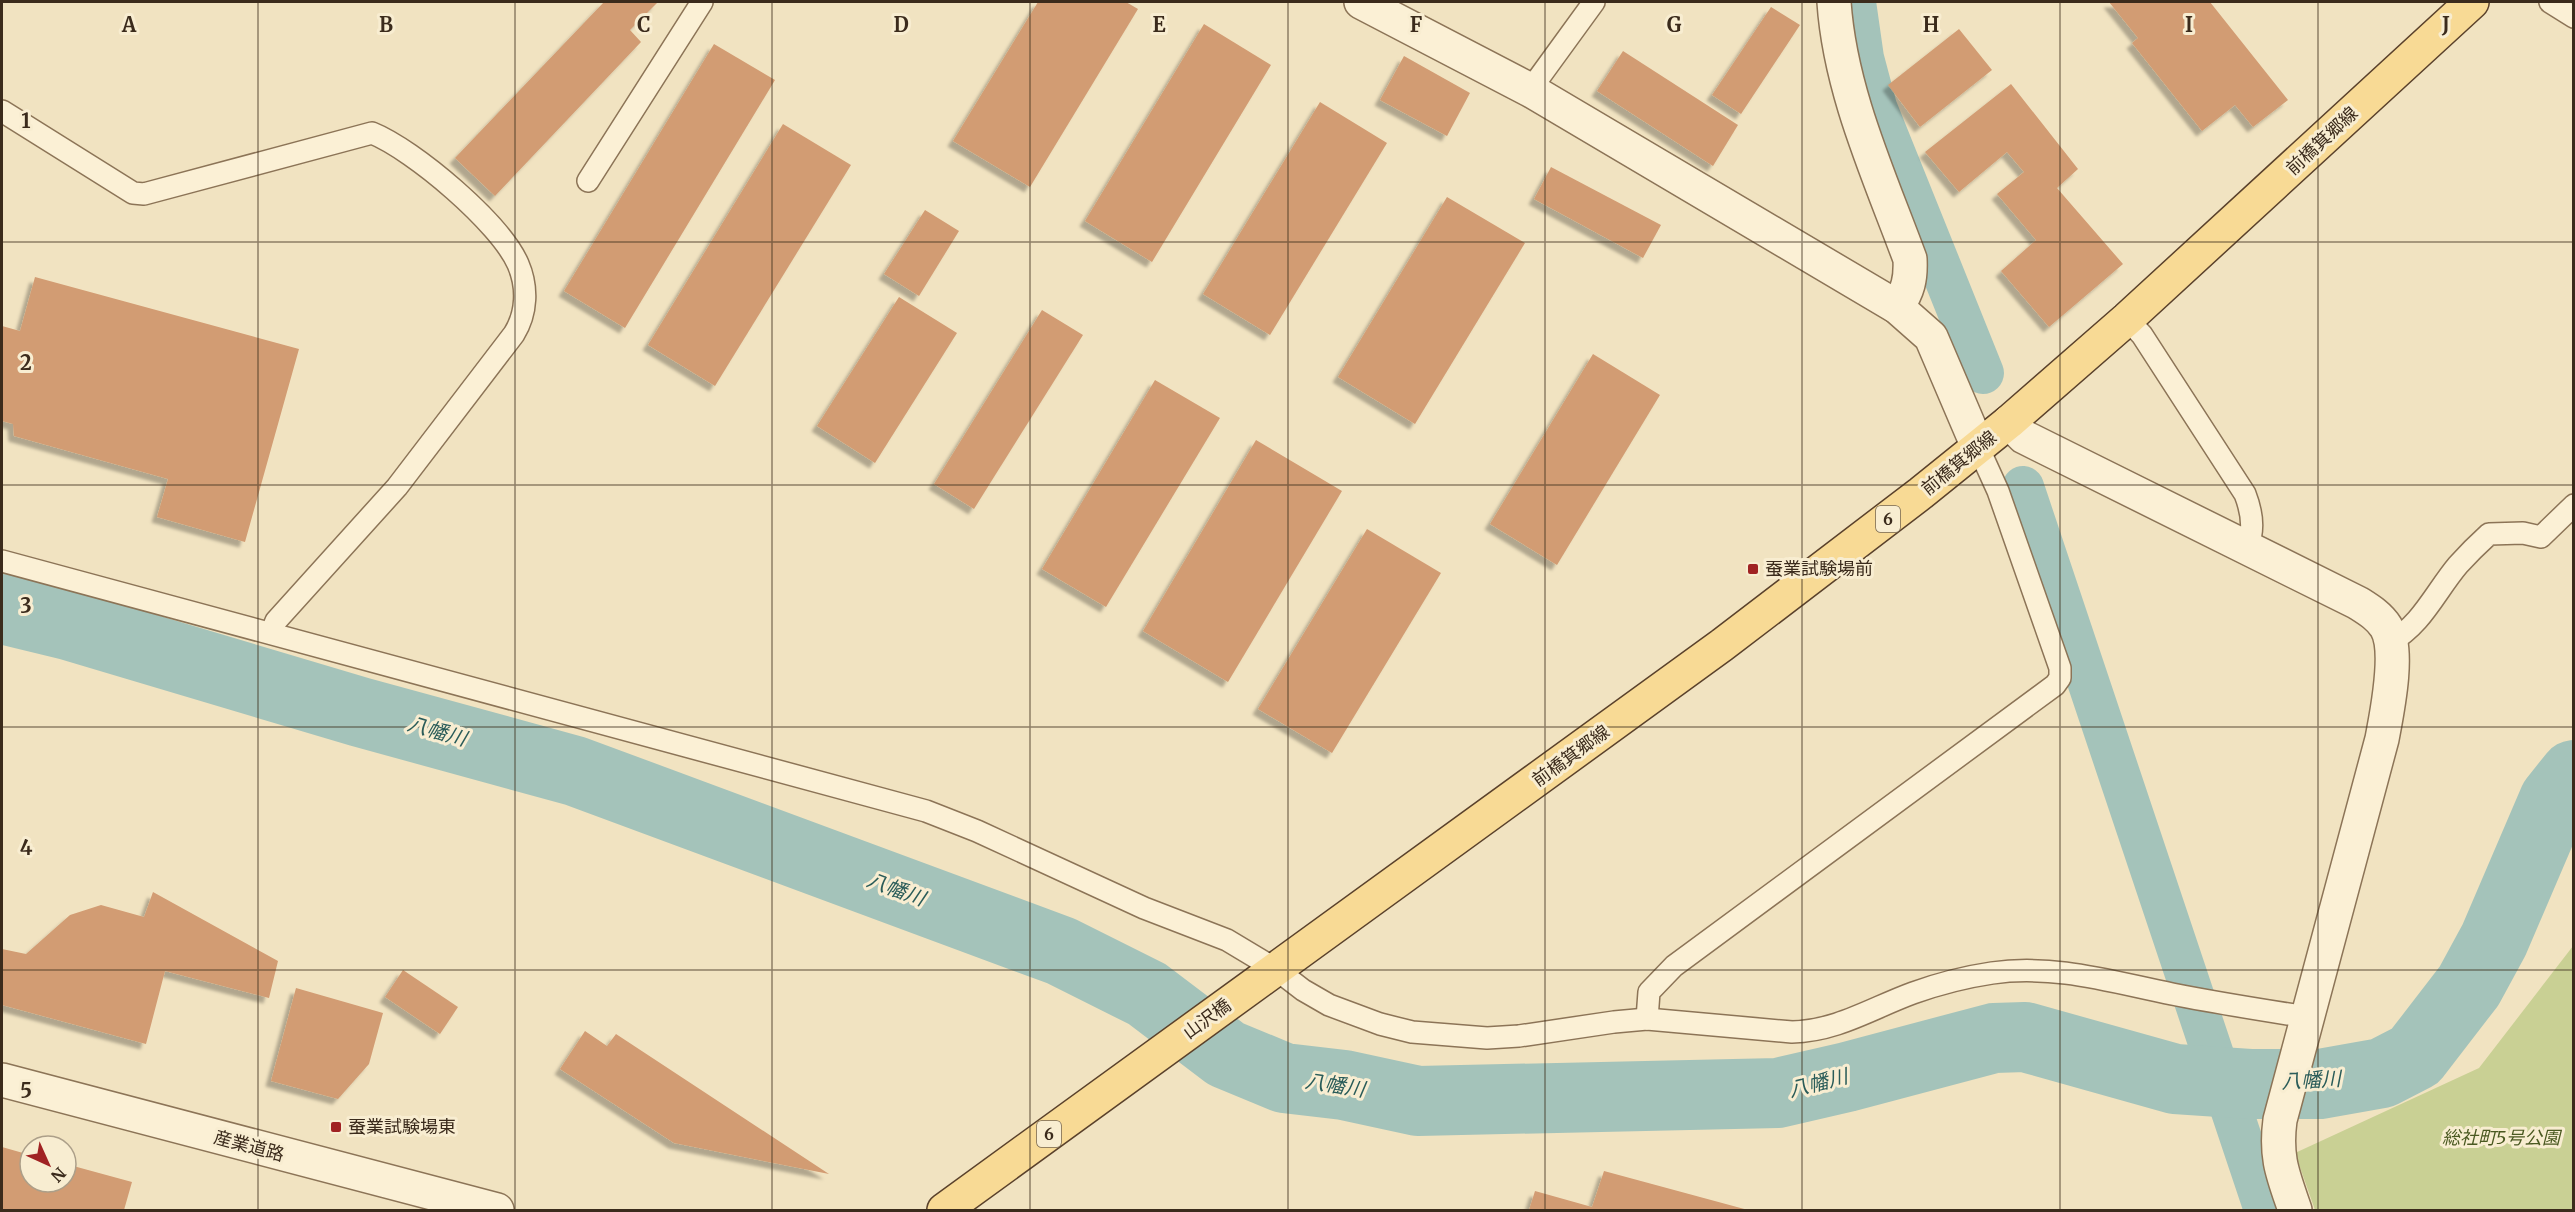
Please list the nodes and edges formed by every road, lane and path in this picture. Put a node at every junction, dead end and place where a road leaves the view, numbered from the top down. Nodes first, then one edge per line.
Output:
1 (702, 2) edge
2 (1361, 2) edge
3 (1594, 2) edge
4 (1833, 2) edge
5 (2472, 2) edge
6 (2550, 2) edge
7 (2574, 17) edge
8 (1530, 90) junction
9 (2, 111) edge
10 (588, 181) dead end
11 (1897, 307) junction
12 (2127, 318) junction
13 (2009, 422) junction
14 (1978, 447) junction
15 (2574, 505) edge
16 (2247, 547) junction
17 (2, 561) edge
18 (271, 633) junction
19 (2390, 642) junction
20 (1268, 976) junction
21 (1647, 1019) junction
22 (2306, 1022) junction
23 (2, 1080) edge
24 (497, 1210) edge
25 (944, 1210) edge
26 (2295, 1210) edge

1 - 10 lane
2 - 8 street
3 - 8 lane
4 - 11 street
5 - 12 main road, 前橋箕郷線 / 6
6 - 7 lane
8 - 11 street
9 - 18 lane
11 - 14 street
12 - 13 main road, 前橋箕郷線 / 6
12 - 16 lane
13 - 14 main road, 前橋箕郷線 / 6
13 - 16 street
14 - 20 main road, 前橋箕郷線 / 6
14 - 21 lane
15 - 19 lane
16 - 19 street
17 - 18 lane
18 - 20 lane
19 - 22 street
20 - 21 lane
20 - 25 main road, 山沢橋 / 6
21 - 22 lane
22 - 26 street
23 - 24 street, 産業道路

